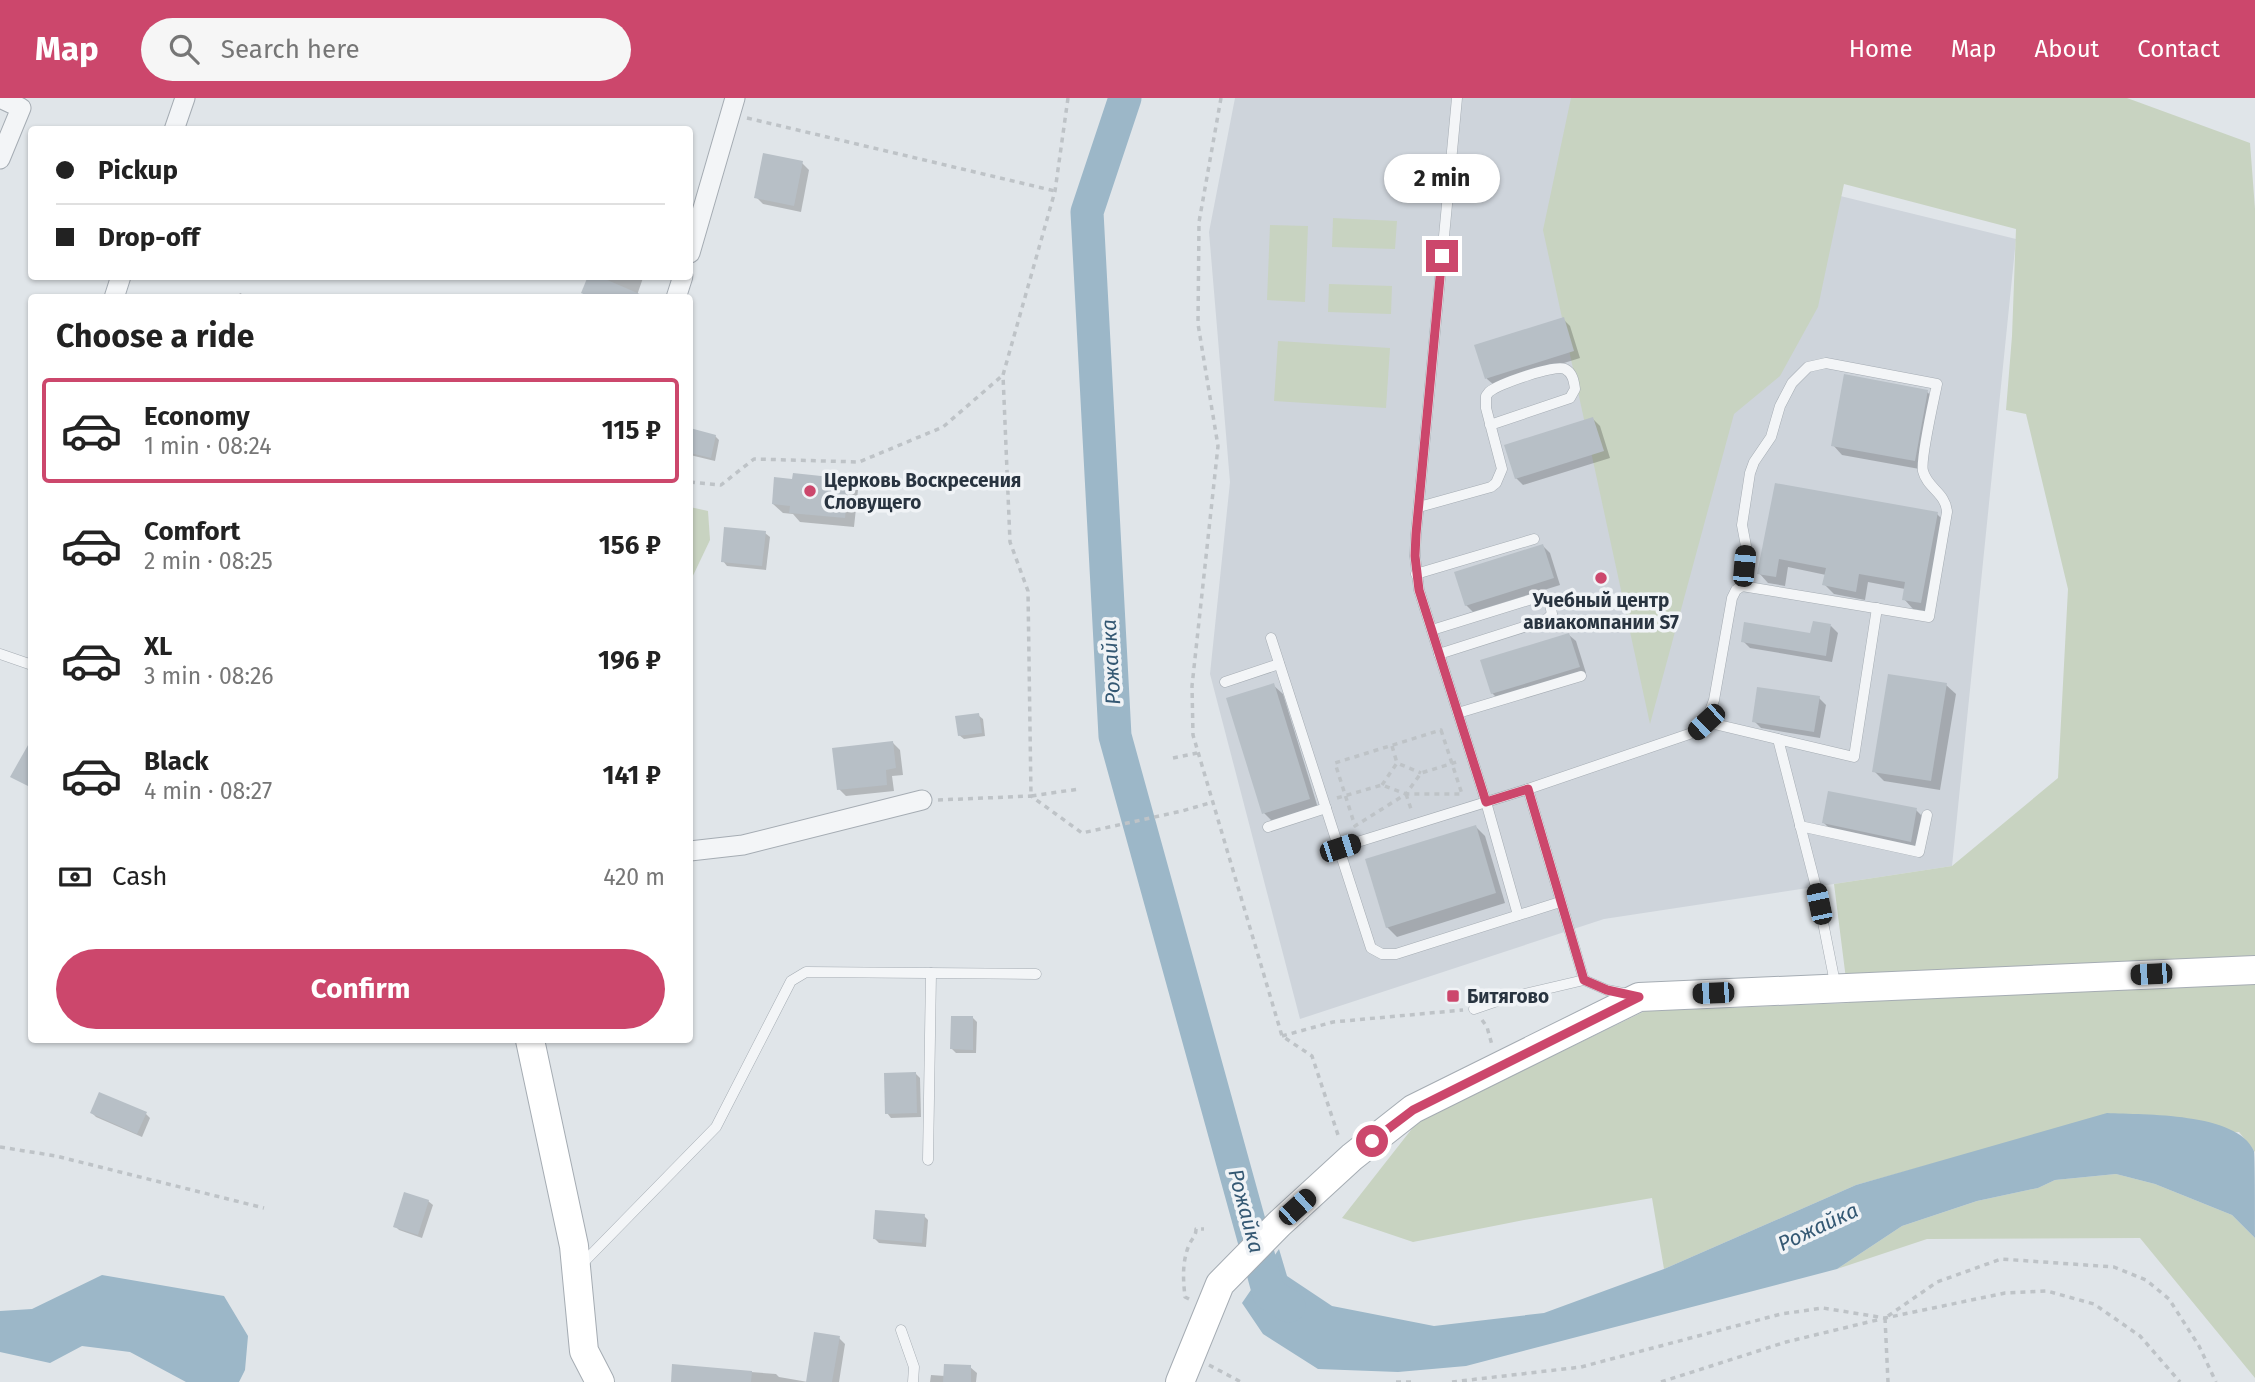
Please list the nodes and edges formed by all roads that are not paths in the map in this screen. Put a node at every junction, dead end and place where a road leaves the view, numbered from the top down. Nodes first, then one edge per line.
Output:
1 (0, 98) edge
2 (185, 98) edge
3 (1457, 98) edge
4 (732, 106) edge
5 (175, 126) edge
6 (0, 159) edge
7 (693, 242) edge
8 (1490, 425) junction
9 (1419, 507) junction
10 (1534, 538) dead end
11 (1416, 574) junction
12 (1742, 586) junction
13 (1877, 608) junction
14 (1432, 630) junction
15 (1271, 638) dead end
16 (0, 654) edge
17 (1439, 654) junction
18 (28, 664) edge
19 (1279, 664) junction
20 (1581, 676) dead end
21 (1225, 682) dead end
22 (1458, 713) junction
23 (1706, 722) junction
24 (1778, 739) junction
25 (1528, 789) junction
26 (922, 800) road end
27 (1486, 802) junction
28 (1326, 805) junction
29 (1927, 815) dead end
30 (1800, 826) junction
31 (1268, 827) dead end
32 (1337, 849) junction
33 (693, 851) edge
34 (1560, 902) junction
35 (1518, 915) junction
36 (2255, 970) edge
37 (931, 973) junction
38 (1036, 974) dead end
39 (1584, 980) junction
40 (1836, 988) junction
41 (1639, 997) junction
42 (1474, 1009) road end
43 (531, 1043) edge
44 (928, 1160) dead end
45 (576, 1270) junction
46 (901, 1330) dead end
47 (600, 1382) edge
48 (913, 1382) edge
49 (1180, 1382) edge

1 - 6 street
2 - 5 street
3 - 9 lane
4 - 7 street
8 - 8 lane
8 - 9 lane
9 - 11 lane
10 - 11 lane
11 - 14 lane
12 - 13 lane
12 - 13 lane
12 - 23 lane
13 - 24 lane
14 - 17 lane
14 - 17 lane
15 - 19 lane
16 - 18 lane
17 - 22 lane
19 - 21 lane
19 - 28 lane
20 - 22 lane
22 - 27 lane
23 - 24 lane
23 - 25 lane
24 - 30 lane
25 - 27 lane
25 - 34 lane
26 - 33 street
27 - 32 lane
27 - 35 lane
28 - 31 lane
28 - 32 lane
29 - 30 lane
30 - 40 lane
32 - 35 lane
34 - 35 lane
34 - 39 lane
36 - 40 street
37 - 38 lane
37 - 44 lane
37 - 45 lane
39 - 41 lane
39 - 42 lane
40 - 41 street
41 - 49 street
43 - 45 street
45 - 47 street
46 - 48 lane

